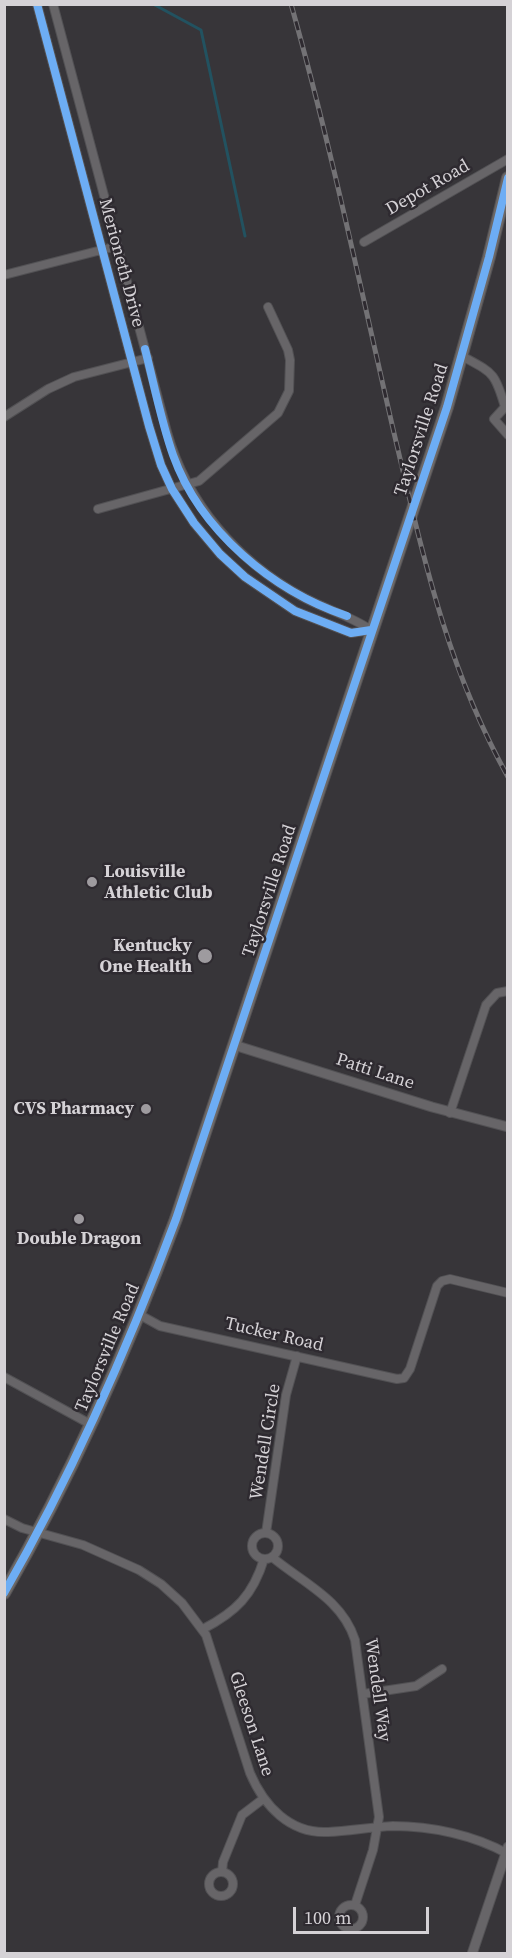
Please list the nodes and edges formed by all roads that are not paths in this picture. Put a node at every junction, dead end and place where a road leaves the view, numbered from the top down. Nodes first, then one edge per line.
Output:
1 (37, 4) edge
2 (53, 4) edge
3 (507, 159) edge
4 (507, 178) edge
5 (364, 242) dead end
6 (117, 246) junction
7 (102, 250) junction
8 (4, 275) edge
9 (268, 307) dead end
10 (462, 356) junction
11 (148, 358) junction
12 (132, 362) junction
13 (506, 407) edge
14 (4, 417) edge
15 (507, 435) edge
16 (187, 484) junction
17 (172, 489) junction
18 (98, 509) dead end
19 (371, 630) junction
20 (507, 991) edge
21 (234, 1045) junction
22 (450, 1113) junction
23 (507, 1127) edge
24 (507, 1293) edge
25 (140, 1315) junction
26 (297, 1356) junction
27 (4, 1377) edge
28 (92, 1425) junction
29 (4, 1519) edge
30 (39, 1533) junction
31 (266, 1533) junction
32 (268, 1558) junction
33 (4, 1593) edge
34 (203, 1629) junction
35 (442, 1669) dead end
36 (363, 1694) junction
37 (263, 1799) junction
38 (377, 1827) junction
39 (507, 1851) edge
40 (222, 1872) dead end
41 (355, 1905) dead end
42 (472, 1953) edge

1 - 7 street, Merioneth Drive
2 - 6 street
3 - 5 street, Depot Road
4 - 10 main road, Taylorsville Road
6 - 7 street
6 - 11 street
7 - 8 street
7 - 12 street, Merioneth Drive
9 - 16 street
10 - 13 street
10 - 19 main road, Taylorsville Road
11 - 12 street
11 - 16 street
12 - 14 street
12 - 17 street, Merioneth Drive
13 - 15 street
16 - 17 street
16 - 19 street
17 - 18 street
17 - 19 street, Merioneth Drive
19 - 21 main road, Taylorsville Road
20 - 22 street
21 - 22 street, Patti Lane
21 - 25 main road, Taylorsville Road
22 - 23 street, Patti Lane
24 - 26 street, Tucker Road
25 - 26 street, Tucker Road
25 - 28 main road, Taylorsville Road
26 - 31 street, Wendell Circle
27 - 28 street
28 - 30 main road, Taylorsville Road
29 - 30 street, Gleeson Lane
30 - 33 main road, Taylorsville Road
30 - 34 street, Gleeson Lane
31 - 32 street, Wendell Circle
31 - 32 street, Wendell Circle
32 - 34 street
32 - 36 street, Wendell Way
34 - 37 street, Gleeson Lane
35 - 36 street
36 - 38 street, Wendell Way
37 - 38 street, Gleeson Lane
37 - 40 street
38 - 39 street, Gleeson Lane
38 - 41 street, Wendell Way
39 - 42 street

